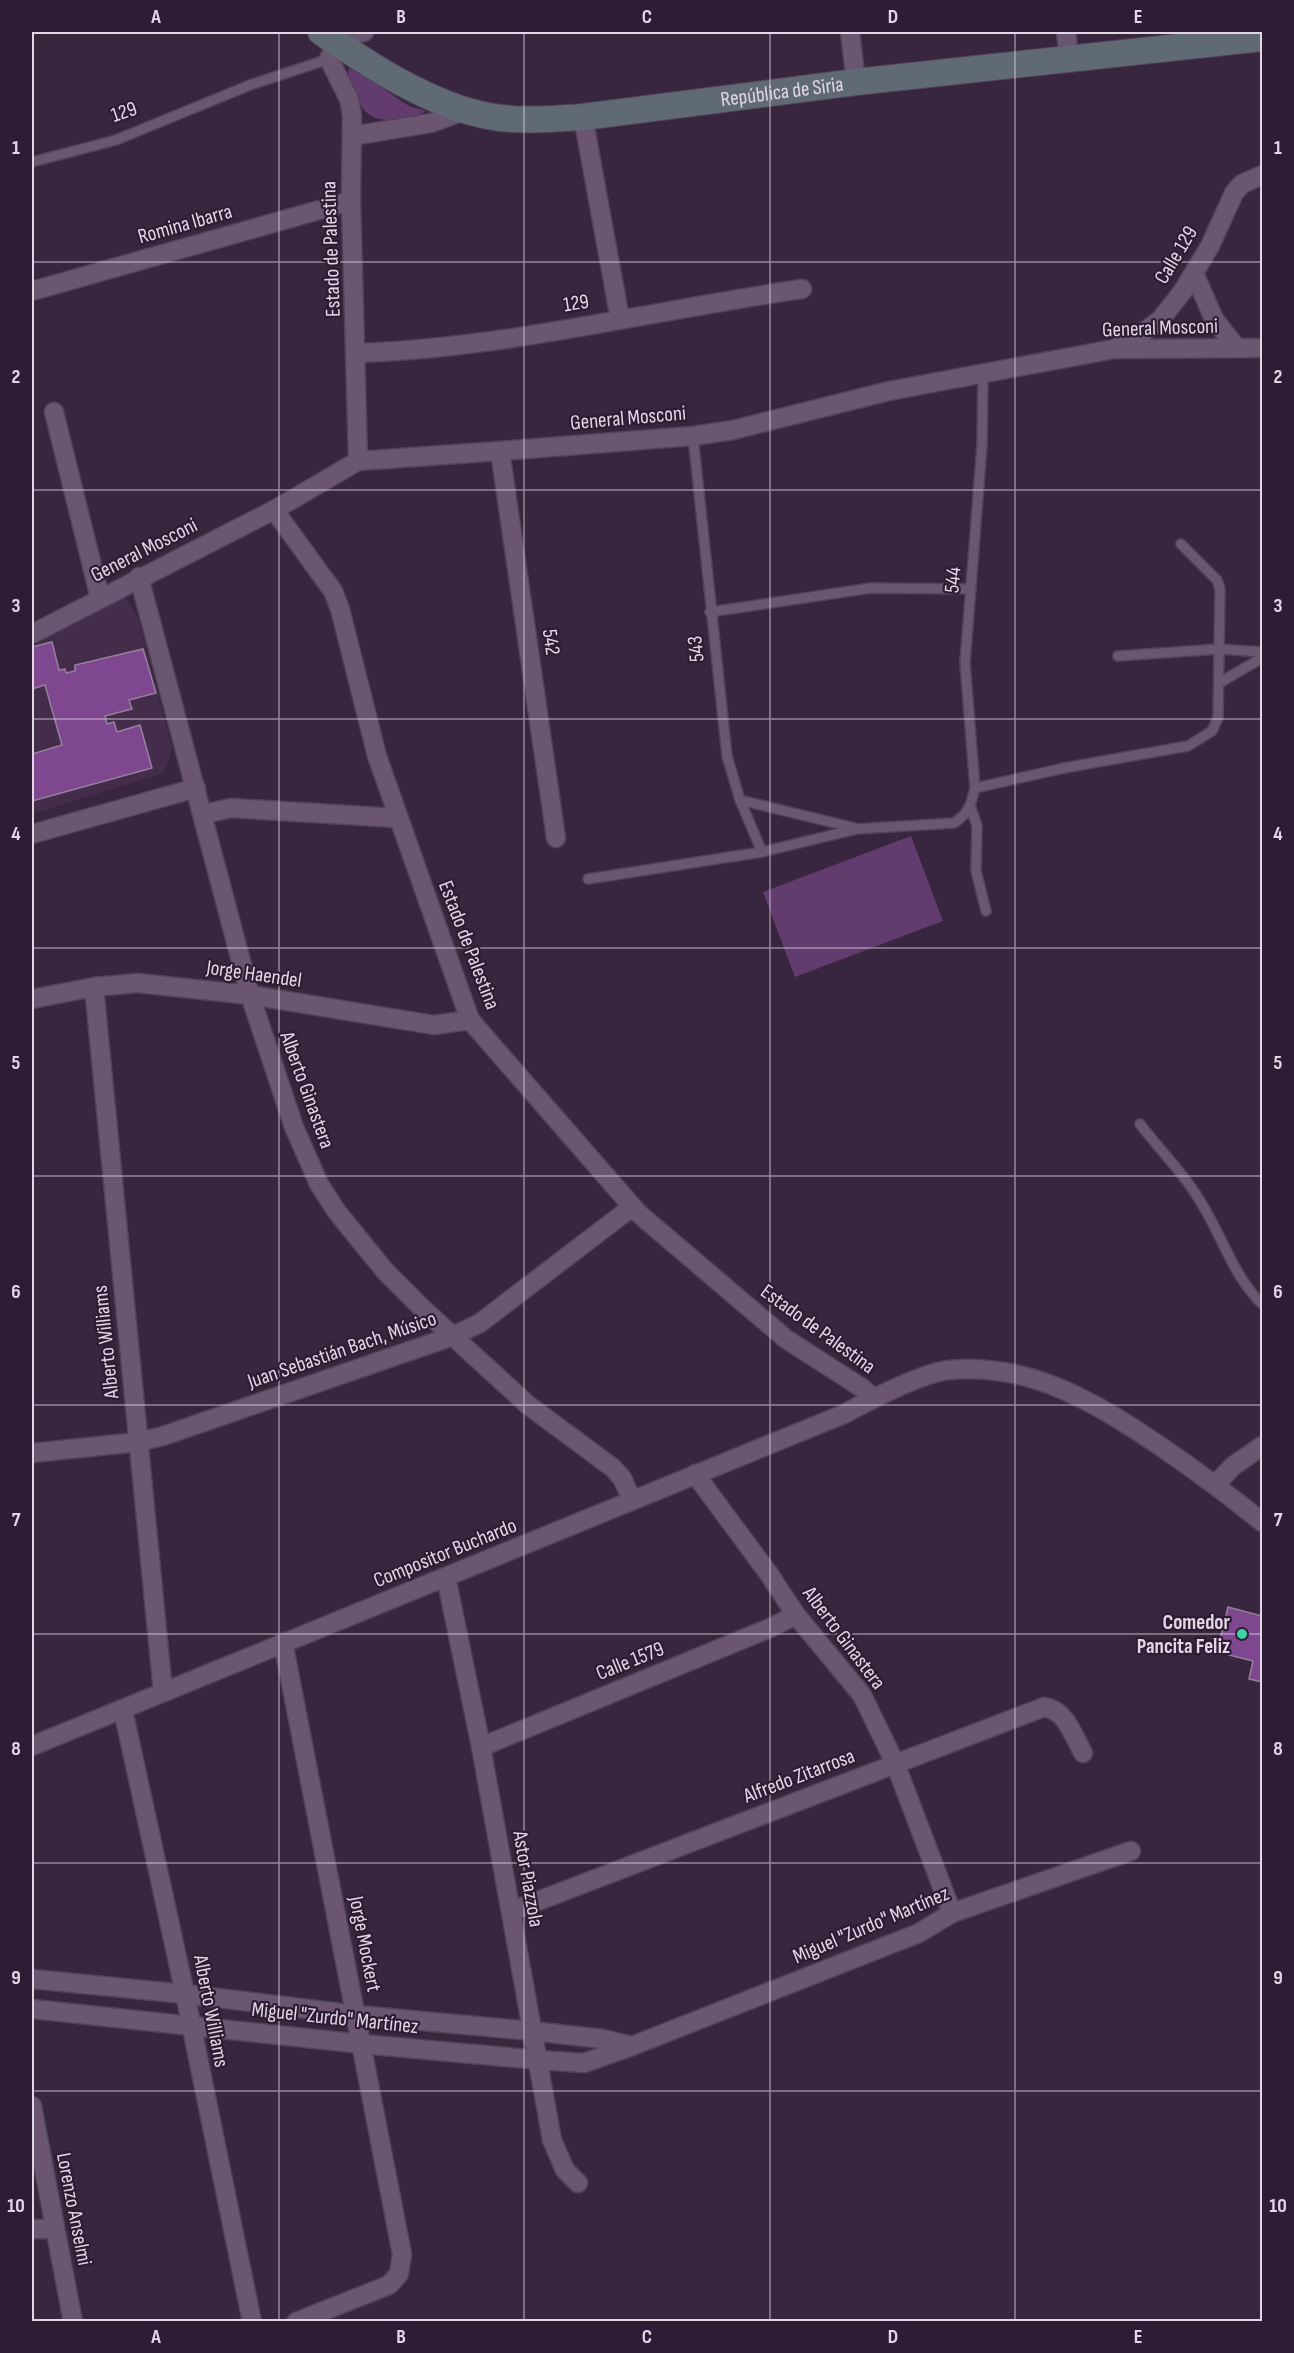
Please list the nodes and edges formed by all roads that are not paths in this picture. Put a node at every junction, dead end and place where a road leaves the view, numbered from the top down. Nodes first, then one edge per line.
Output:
1 (364, 32) edge
2 (850, 32) edge
3 (1066, 32) edge
4 (1263, 38) edge
5 (330, 44) edge
6 (1069, 58) junction
7 (856, 82) junction
8 (466, 110) junction
9 (583, 117) junction
10 (352, 136) junction
11 (32, 162) edge
12 (1263, 175) edge
13 (351, 201) junction
14 (1194, 273) junction
15 (802, 289) dead end
16 (32, 291) edge
17 (620, 319) junction
18 (1236, 347) junction
19 (1263, 348) edge
20 (1114, 349) junction
21 (357, 353) junction
22 (983, 374) junction
23 (54, 412) dead end
24 (693, 435) junction
25 (500, 451) junction
26 (358, 461) junction
27 (273, 510) junction
28 (1181, 544) dead end
29 (139, 577) junction
30 (970, 589) junction
31 (100, 598) junction
32 (710, 612) junction
33 (32, 634) edge
34 (1220, 649) junction
35 (1263, 652) edge
36 (1118, 656) dead end
37 (1263, 658) edge
38 (1219, 683) junction
39 (196, 788) junction
40 (975, 788) junction
41 (740, 800) junction
42 (971, 808) junction
43 (204, 814) junction
44 (397, 818) junction
45 (857, 829) junction
46 (32, 834) edge
47 (556, 838) dead end
48 (762, 852) junction
49 (588, 879) dead end
50 (986, 911) dead end
51 (94, 987) junction
52 (250, 995) junction
53 (32, 999) edge
54 (470, 1020) junction
55 (1140, 1124) dead end
56 (632, 1207) junction
57 (1263, 1304) edge
58 (453, 1336) junction
59 (874, 1398) junction
60 (138, 1442) junction
61 (1263, 1446) edge
62 (32, 1453) edge
63 (695, 1474) junction
64 (1216, 1484) junction
65 (632, 1500) junction
66 (1263, 1522) edge
67 (446, 1577) junction
68 (796, 1615) junction
69 (283, 1642) junction
70 (163, 1692) junction
71 (123, 1710) junction
72 (32, 1746) edge
73 (481, 1747) junction
74 (1083, 1753) dead end
75 (895, 1763) junction
76 (1131, 1851) dead end
77 (512, 1911) junction
78 (952, 1913) junction
79 (32, 1979) edge
80 (185, 1994) junction
81 (32, 2009) edge
82 (357, 2015) junction
83 (190, 2025) junction
84 (532, 2031) junction
85 (362, 2044) junction
86 (632, 2046) junction
87 (539, 2060) junction
88 (32, 2106) edge
89 (578, 2183) dead end
90 (32, 2229) edge
91 (54, 2229) junction
92 (73, 2322) edge
93 (252, 2322) edge
94 (296, 2322) edge

1 - 5 street
2 - 7 street
3 - 6 street
4 - 6 street, República de Siria
5 - 8 street, República de Siria
5 - 10 street, Estado de Palestina
5 - 11 lane, 129
6 - 7 street, República de Siria
7 - 9 street, República de Siria
8 - 9 street, República de Siria
8 - 10 street
9 - 17 street
10 - 13 street, Estado de Palestina
12 - 14 street, Calle 129
13 - 16 street, Romina Ibarra
13 - 21 street, Estado de Palestina
14 - 18 street
14 - 20 street, Calle 129
15 - 17 street, 129
17 - 21 street, 129
18 - 19 street, General Mosconi
18 - 20 street, General Mosconi
20 - 22 street, General Mosconi
21 - 26 street, Estado de Palestina
22 - 24 street, General Mosconi
22 - 30 lane, 544
23 - 31 street
24 - 25 street, General Mosconi
24 - 32 lane, 543
25 - 26 street, General Mosconi
25 - 47 street, 542
26 - 27 street, General Mosconi
27 - 29 street, General Mosconi
27 - 44 street, Estado de Palestina
28 - 34 lane
29 - 31 street, General Mosconi
29 - 39 street, Alberto Ginastera
30 - 32 lane
30 - 40 lane, 544
31 - 33 street, General Mosconi
32 - 41 lane, 543
34 - 35 lane
34 - 36 lane
34 - 38 lane
37 - 38 lane
38 - 40 lane
39 - 43 street, Alberto Ginastera
39 - 46 street
40 - 42 lane, 544
41 - 45 lane
41 - 48 lane, 543
42 - 45 lane
42 - 50 lane
43 - 44 street
43 - 52 street, Alberto Ginastera
44 - 54 street, Estado de Palestina
45 - 48 lane
48 - 49 lane
51 - 52 street, Jorge Haendel
51 - 53 street, Jorge Haendel
51 - 60 street, Alberto Williams
52 - 54 street, Jorge Haendel
52 - 58 street, Alberto Ginastera
54 - 56 street, Estado de Palestina
55 - 57 lane
56 - 58 street, Juan Sebastián Bach, Músico
56 - 59 street, Estado de Palestina
58 - 60 street, Juan Sebastián Bach, Músico
58 - 65 street, Alberto Ginastera
59 - 63 street, Compositor Buchardo
59 - 64 street, Compositor Buchardo
60 - 62 street, Juan Sebastián Bach, Músico
60 - 70 street, Alberto Williams
61 - 64 street
63 - 65 street, Compositor Buchardo
63 - 68 street, Alberto Ginastera
64 - 66 street, Compositor Buchardo
65 - 67 street, Compositor Buchardo
67 - 69 street, Compositor Buchardo
67 - 73 street, Astor Piazzola
68 - 73 street, Calle 1579
68 - 75 street, Alberto Ginastera
69 - 70 street, Compositor Buchardo
69 - 82 street, Jorge Mockert
70 - 71 street, Compositor Buchardo
71 - 72 street, Compositor Buchardo
71 - 80 street, Alberto Williams
73 - 77 street, Astor Piazzola
74 - 75 street, Alfredo Zitarrosa
75 - 77 street, Alfredo Zitarrosa
75 - 78 street, Alberto Ginastera
76 - 78 street, Miguel "Zurdo" Martínez
77 - 84 street, Astor Piazzola
78 - 86 street, Miguel "Zurdo" Martínez
79 - 80 street, Miguel "Zurdo" Martínez
80 - 82 street, Miguel "Zurdo" Martínez
80 - 83 street, Alberto Williams
81 - 83 street, Miguel "Zurdo" Martínez
82 - 84 street, Miguel "Zurdo" Martínez
82 - 85 street, Jorge Mockert
83 - 85 street, Miguel "Zurdo" Martínez
83 - 93 street, Alberto Williams
84 - 86 street, Miguel "Zurdo" Martínez
84 - 87 street, Astor Piazzola
85 - 87 street, Miguel "Zurdo" Martínez
85 - 94 street, Jorge Mockert
86 - 87 street, Miguel "Zurdo" Martínez
87 - 89 street, Astor Piazzola
88 - 91 street, Lorenzo Anselmi
90 - 91 street
91 - 92 street, Lorenzo Anselmi

